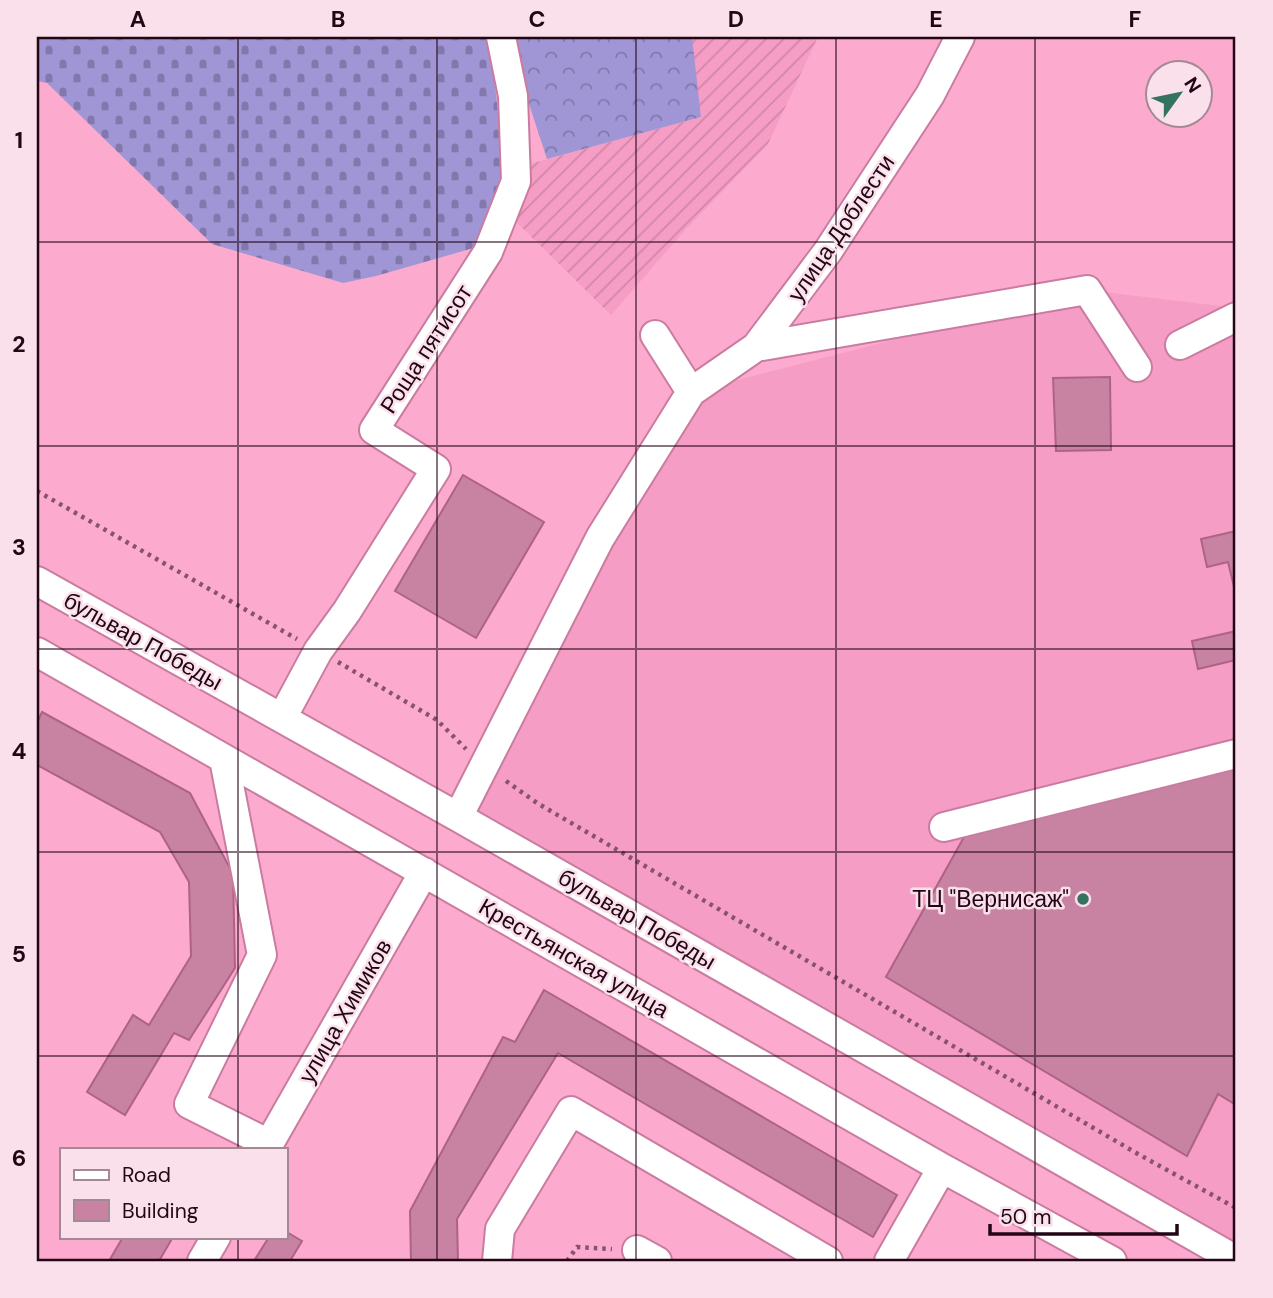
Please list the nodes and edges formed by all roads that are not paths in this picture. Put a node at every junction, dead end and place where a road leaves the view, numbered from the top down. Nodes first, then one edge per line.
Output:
1 (501, 37) edge
2 (960, 37) edge
3 (1236, 317) edge
4 (655, 335) dead end
5 (1180, 345) dead end
6 (757, 347) junction
7 (1137, 367) dead end
8 (691, 392) junction
9 (37, 581) edge
10 (37, 652) edge
11 (282, 718) junction
12 (1236, 754) edge
13 (224, 759) junction
14 (458, 817) junction
15 (944, 827) dead end
16 (424, 872) junction
17 (267, 1146) edge
18 (942, 1168) junction
19 (1236, 1260) edge
20 (497, 1261) edge
21 (828, 1261) edge
22 (889, 1261) edge
23 (1111, 1261) edge

1 - 11 street, Роща пятисот
2 - 6 street, улица Доблести
3 - 5 street
4 - 8 street
6 - 7 street
6 - 8 street, улица Доблести
8 - 14 street
9 - 11 street, бульвар Победы
10 - 13 street, Крестьянская улица
11 - 14 street, бульвар Победы
12 - 15 street
13 - 16 street, Крестьянская улица
13 - 17 street
14 - 19 street, бульвар Победы
16 - 17 street, улица Химиков
16 - 18 street, Крестьянская улица
18 - 22 street
18 - 23 street, Крестьянская улица
20 - 21 street

